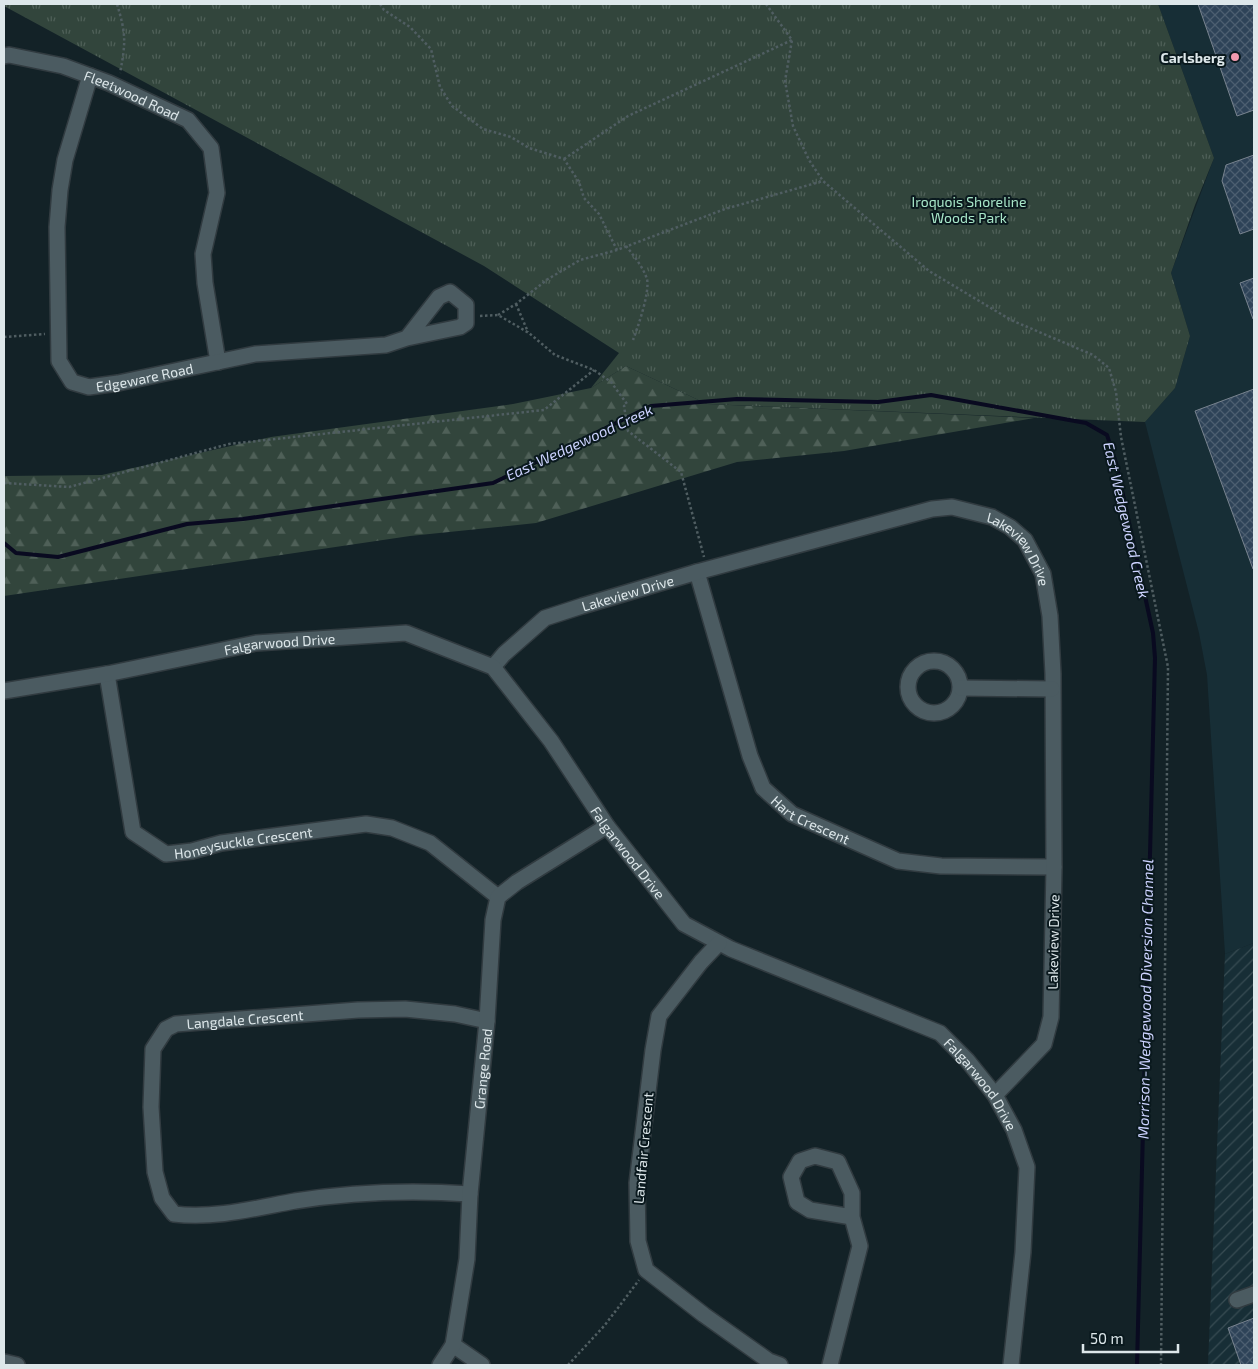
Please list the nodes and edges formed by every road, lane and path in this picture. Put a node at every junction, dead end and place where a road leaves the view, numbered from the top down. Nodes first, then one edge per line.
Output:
1 (117, 4) edge
2 (380, 4) edge
3 (766, 4) edge
4 (792, 40) junction
5 (4, 56) edge
6 (90, 76) junction
7 (117, 87) junction
8 (564, 160) junction
9 (823, 181) junction
10 (626, 246) junction
11 (617, 250) junction
12 (516, 304) junction
13 (498, 315) junction
14 (466, 316) junction
15 (59, 333) junction
16 (529, 333) junction
17 (4, 337) edge
18 (407, 338) junction
19 (633, 340) dead end
20 (218, 362) junction
21 (594, 370) junction
22 (4, 483) edge
23 (697, 572) junction
24 (493, 667) junction
25 (107, 674) junction
26 (961, 688) dead end
27 (1052, 689) junction
28 (4, 691) edge
29 (607, 826) junction
30 (1054, 867) junction
31 (498, 896) junction
32 (719, 943) junction
33 (487, 1021) junction
34 (996, 1095) junction
35 (470, 1194) junction
36 (852, 1217) junction
37 (646, 1270) junction
38 (1254, 1294) edge
39 (1237, 1300) dead end
40 (453, 1345) junction
41 (4, 1362) edge
42 (16, 1365) edge
43 (440, 1365) edge
44 (482, 1365) edge
45 (568, 1365) edge
46 (780, 1365) edge
47 (830, 1365) edge
48 (1011, 1365) edge
49 (1160, 1365) edge

1 - 7 path
2 - 8 path
3 - 4 path
4 - 8 path
4 - 9 path
5 - 6 street, Fleetwood Road
6 - 7 street, Fleetwood Road
6 - 15 street, Edgeware Road
7 - 20 street, Fleetwood Road
8 - 11 path
9 - 10 path
9 - 49 path
10 - 11 path
10 - 19 path
11 - 12 path
12 - 13 path
12 - 16 path
13 - 14 path
13 - 16 path
14 - 18 street, Edgeware Road
14 - 18 street
15 - 17 path
15 - 20 street, Edgeware Road
16 - 21 path
18 - 20 street, Edgeware Road
21 - 22 path
21 - 23 path
23 - 24 street, Lakeview Drive
23 - 27 street, Lakeview Drive
23 - 30 street, Hart Crescent
24 - 25 street, Falgarwood Drive
24 - 29 street, Falgarwood Drive
25 - 28 street, Falgarwood Drive
25 - 31 street, Honeysuckle Crescent
26 - 27 street
27 - 30 street, Lakeview Drive
29 - 31 street
29 - 32 street, Falgarwood Drive
30 - 34 street, Lakeview Drive
31 - 33 street, Grange Road
32 - 34 street, Falgarwood Drive
32 - 37 street, Landfair Crescent
33 - 35 street, Grange Road
33 - 35 street, Langdale Crescent
34 - 48 street, Falgarwood Drive
35 - 40 street, Grange Road
36 - 36 street
36 - 47 street
37 - 45 path
37 - 46 street
38 - 39 street
40 - 43 street, Grange Road
40 - 44 street
41 - 42 street

